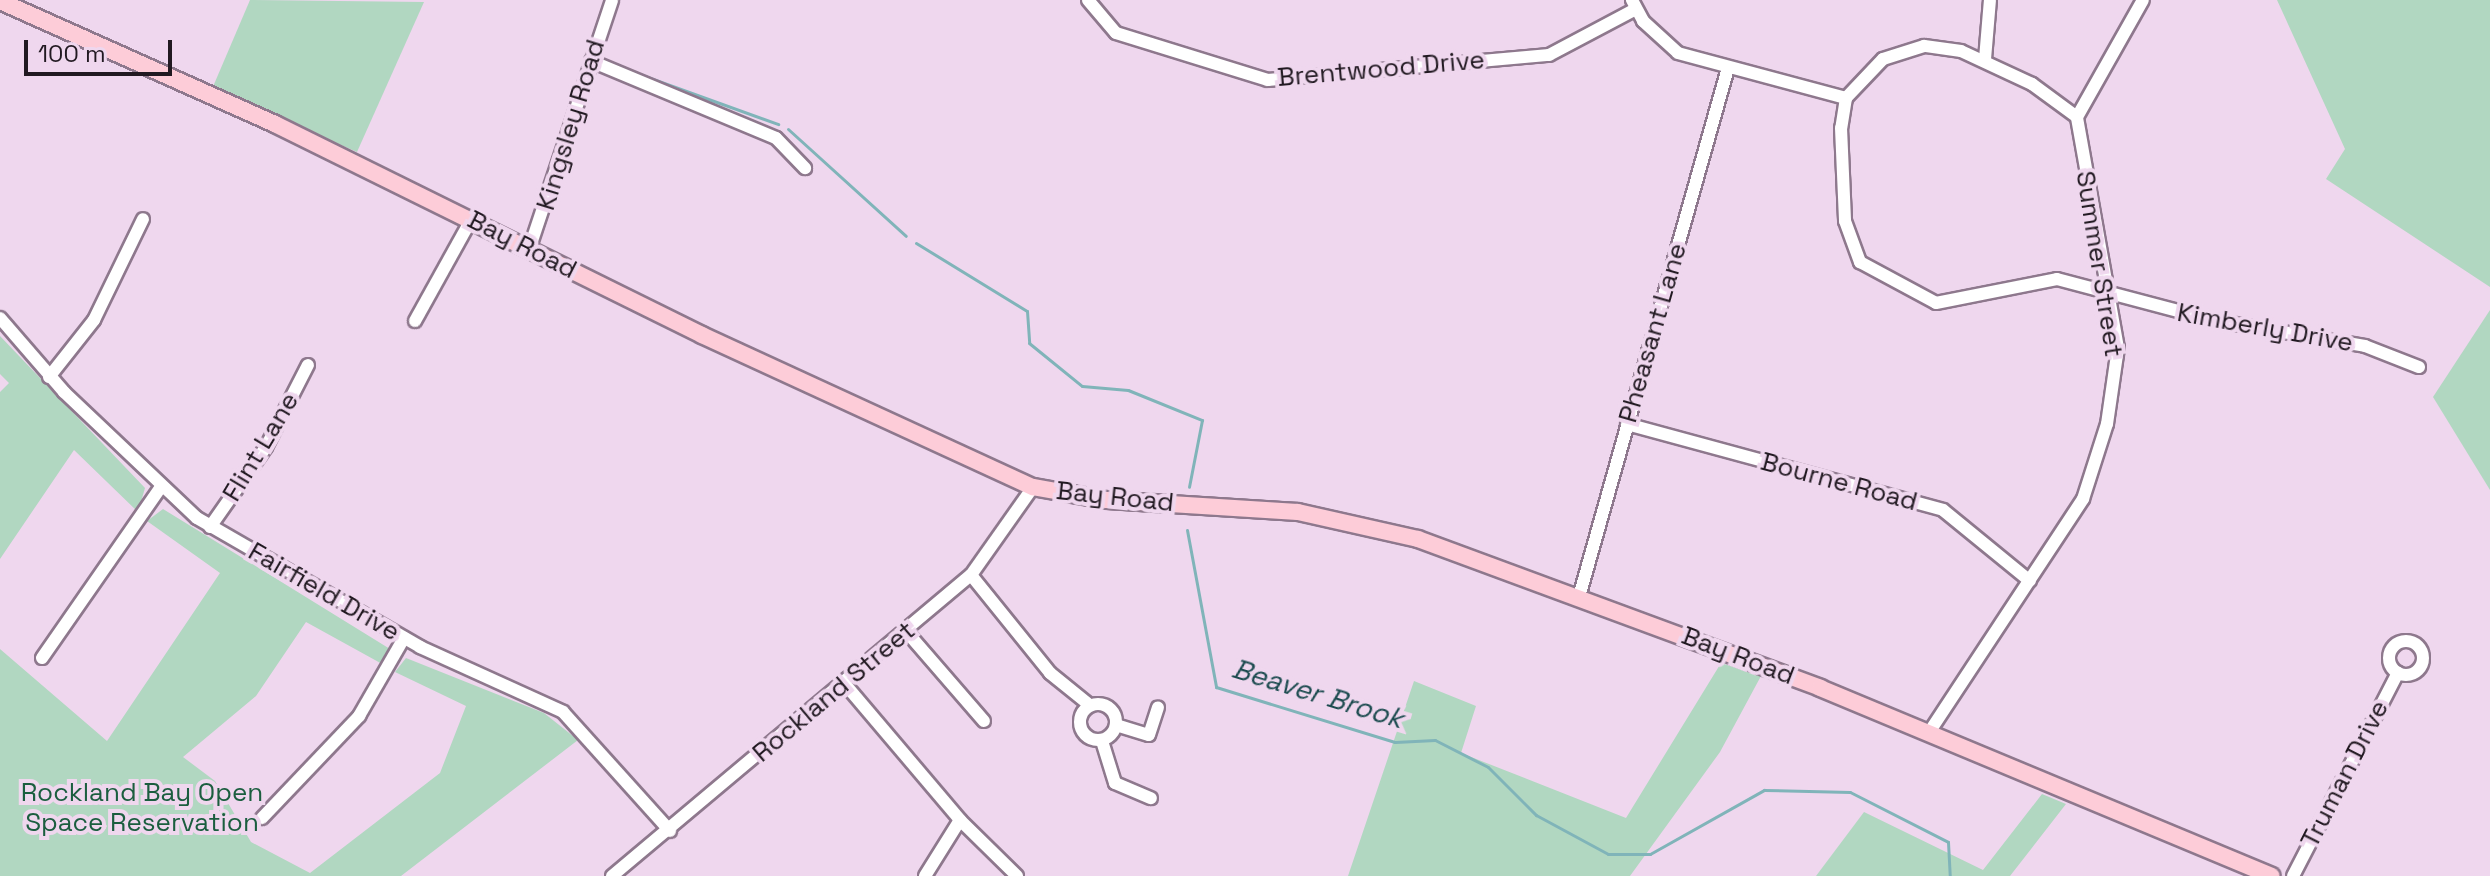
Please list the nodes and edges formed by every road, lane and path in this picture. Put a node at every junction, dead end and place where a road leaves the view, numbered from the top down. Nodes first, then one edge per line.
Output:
1 (612, 0) edge
2 (1088, 0) edge
3 (1990, 0) edge
4 (2143, 0) edge
5 (0, 1) edge
6 (1634, 4) edge
7 (1985, 59) junction
8 (591, 61) junction
9 (1728, 68) junction
10 (1846, 98) junction
11 (2077, 117) junction
12 (805, 168) dead end
13 (143, 219) dead end
14 (471, 220) junction
15 (529, 250) junction
16 (2109, 296) junction
17 (0, 318) edge
18 (415, 321) dead end
19 (308, 365) dead end
20 (2419, 367) dead end
21 (49, 377) junction
22 (1627, 424) junction
23 (161, 487) junction
24 (1033, 487) junction
25 (210, 527) junction
26 (971, 575) junction
27 (2030, 581) junction
28 (1579, 597) junction
29 (906, 631) junction
30 (404, 638) junction
31 (42, 658) dead end
32 (2398, 673) dead end
33 (844, 683) junction
34 (1087, 703) junction
35 (1158, 707) dead end
36 (984, 721) dead end
37 (1116, 725) junction
38 (1928, 734) junction
39 (1102, 741) junction
40 (1151, 798) dead end
41 (262, 818) dead end
42 (960, 820) junction
43 (670, 831) junction
44 (612, 876) edge
45 (925, 876) edge
46 (1017, 876) edge
47 (2271, 876) edge
48 (2293, 876) edge

1 - 8 street, Kingsley Road
2 - 6 street, Brentwood Drive
3 - 7 street
4 - 11 street
5 - 14 main road, Bay Road
6 - 9 street
7 - 10 street
7 - 11 street
8 - 12 street
8 - 15 street, Kingsley Road
9 - 10 street
9 - 22 street, Pheasant Lane
10 - 16 street, Kimberly Drive
11 - 16 street, Summer Street
13 - 21 street
14 - 15 main road, Bay Road
14 - 18 street
15 - 24 main road, Bay Road
16 - 20 street, Kimberly Drive
16 - 27 street, Summer Street
17 - 21 street, Fairfield Drive
19 - 25 street, Flint Lane
21 - 23 street, Fairfield Drive
22 - 27 street, Bourne Road
22 - 28 street, Pheasant Lane
23 - 25 street, Fairfield Drive
23 - 31 street
24 - 26 street, Rockland Street
24 - 28 main road, Bay Road
25 - 30 street, Fairfield Drive
26 - 29 street, Rockland Street
26 - 34 street
27 - 38 street, Summer Street
28 - 38 main road, Bay Road
29 - 33 street, Rockland Street
29 - 36 street
30 - 41 street
30 - 43 street, Fairfield Drive
32 - 48 street, Truman Drive
33 - 42 street
33 - 43 street, Rockland Street
34 - 37 street
34 - 39 street
35 - 37 street
37 - 39 street
38 - 47 main road, Bay Road
39 - 40 street
42 - 45 street
42 - 46 street
43 - 44 street, Rockland Street

